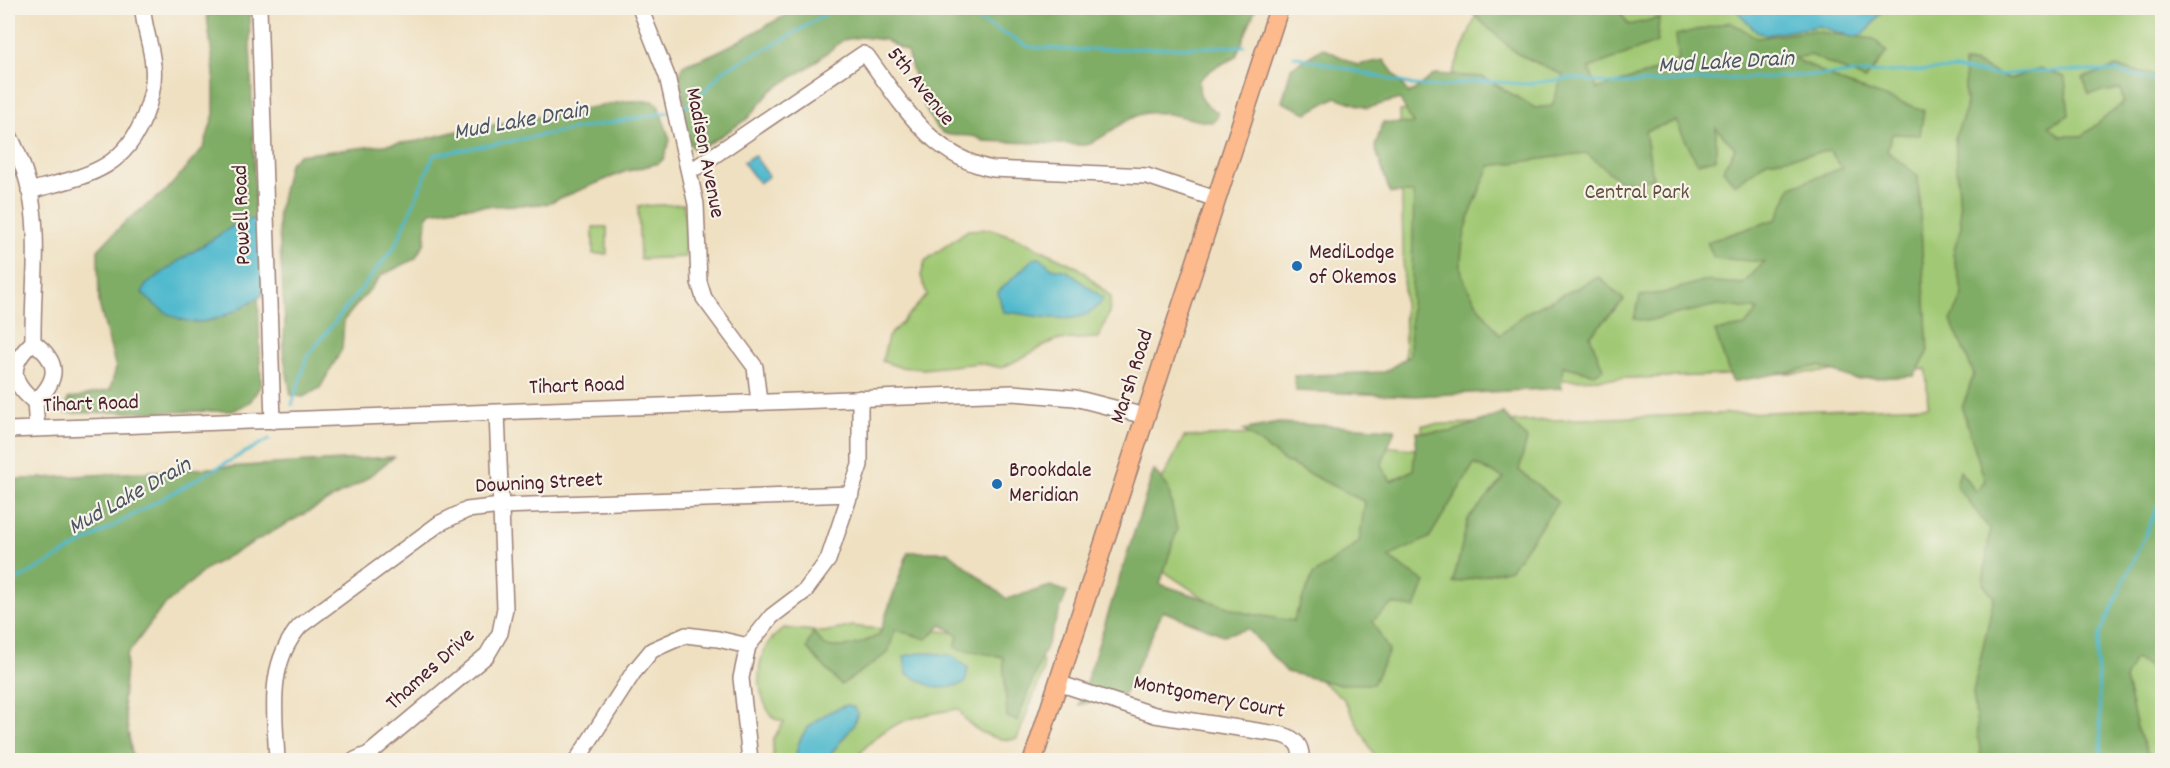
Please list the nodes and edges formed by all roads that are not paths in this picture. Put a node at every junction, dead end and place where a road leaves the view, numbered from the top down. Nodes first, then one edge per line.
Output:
1 (143, 8) edge
2 (259, 8) edge
3 (640, 8) edge
4 (1279, 8) edge
5 (8, 133) edge
6 (688, 169) junction
7 (30, 191) junction
8 (1216, 199) junction
9 (33, 342) junction
10 (860, 398) junction
11 (35, 402) junction
12 (759, 402) junction
13 (497, 413) junction
14 (1145, 416) junction
15 (273, 421) junction
16 (37, 429) junction
17 (8, 430) edge
18 (851, 494) junction
19 (501, 506) junction
20 (748, 646) junction
21 (1058, 682) junction
22 (277, 760) edge
23 (355, 760) edge
24 (577, 760) edge
25 (750, 760) edge
26 (1033, 760) edge
27 (1301, 760) edge

1 - 7 street
2 - 15 street, Powell Road
3 - 6 street, Madison Avenue
4 - 8 main road, Marsh Road
5 - 7 street
6 - 8 street, 5th Avenue
6 - 12 street, Madison Avenue
7 - 9 street
8 - 14 main road, Marsh Road
9 - 11 street
9 - 11 street
10 - 12 street, Tihart Road
10 - 14 street, Tihart Road
10 - 18 street
11 - 16 street
12 - 13 street, Tihart Road
13 - 15 street, Tihart Road
13 - 19 street, Thames Drive
14 - 21 main road, Marsh Road
15 - 16 street, Tihart Road
16 - 17 street, Tihart Road
18 - 19 street, Downing Street
18 - 20 street
19 - 22 street, Downing Street
19 - 23 street, Thames Drive
20 - 24 street
20 - 25 street
21 - 26 main road, Marsh Road
21 - 27 street, Montgomery Court

